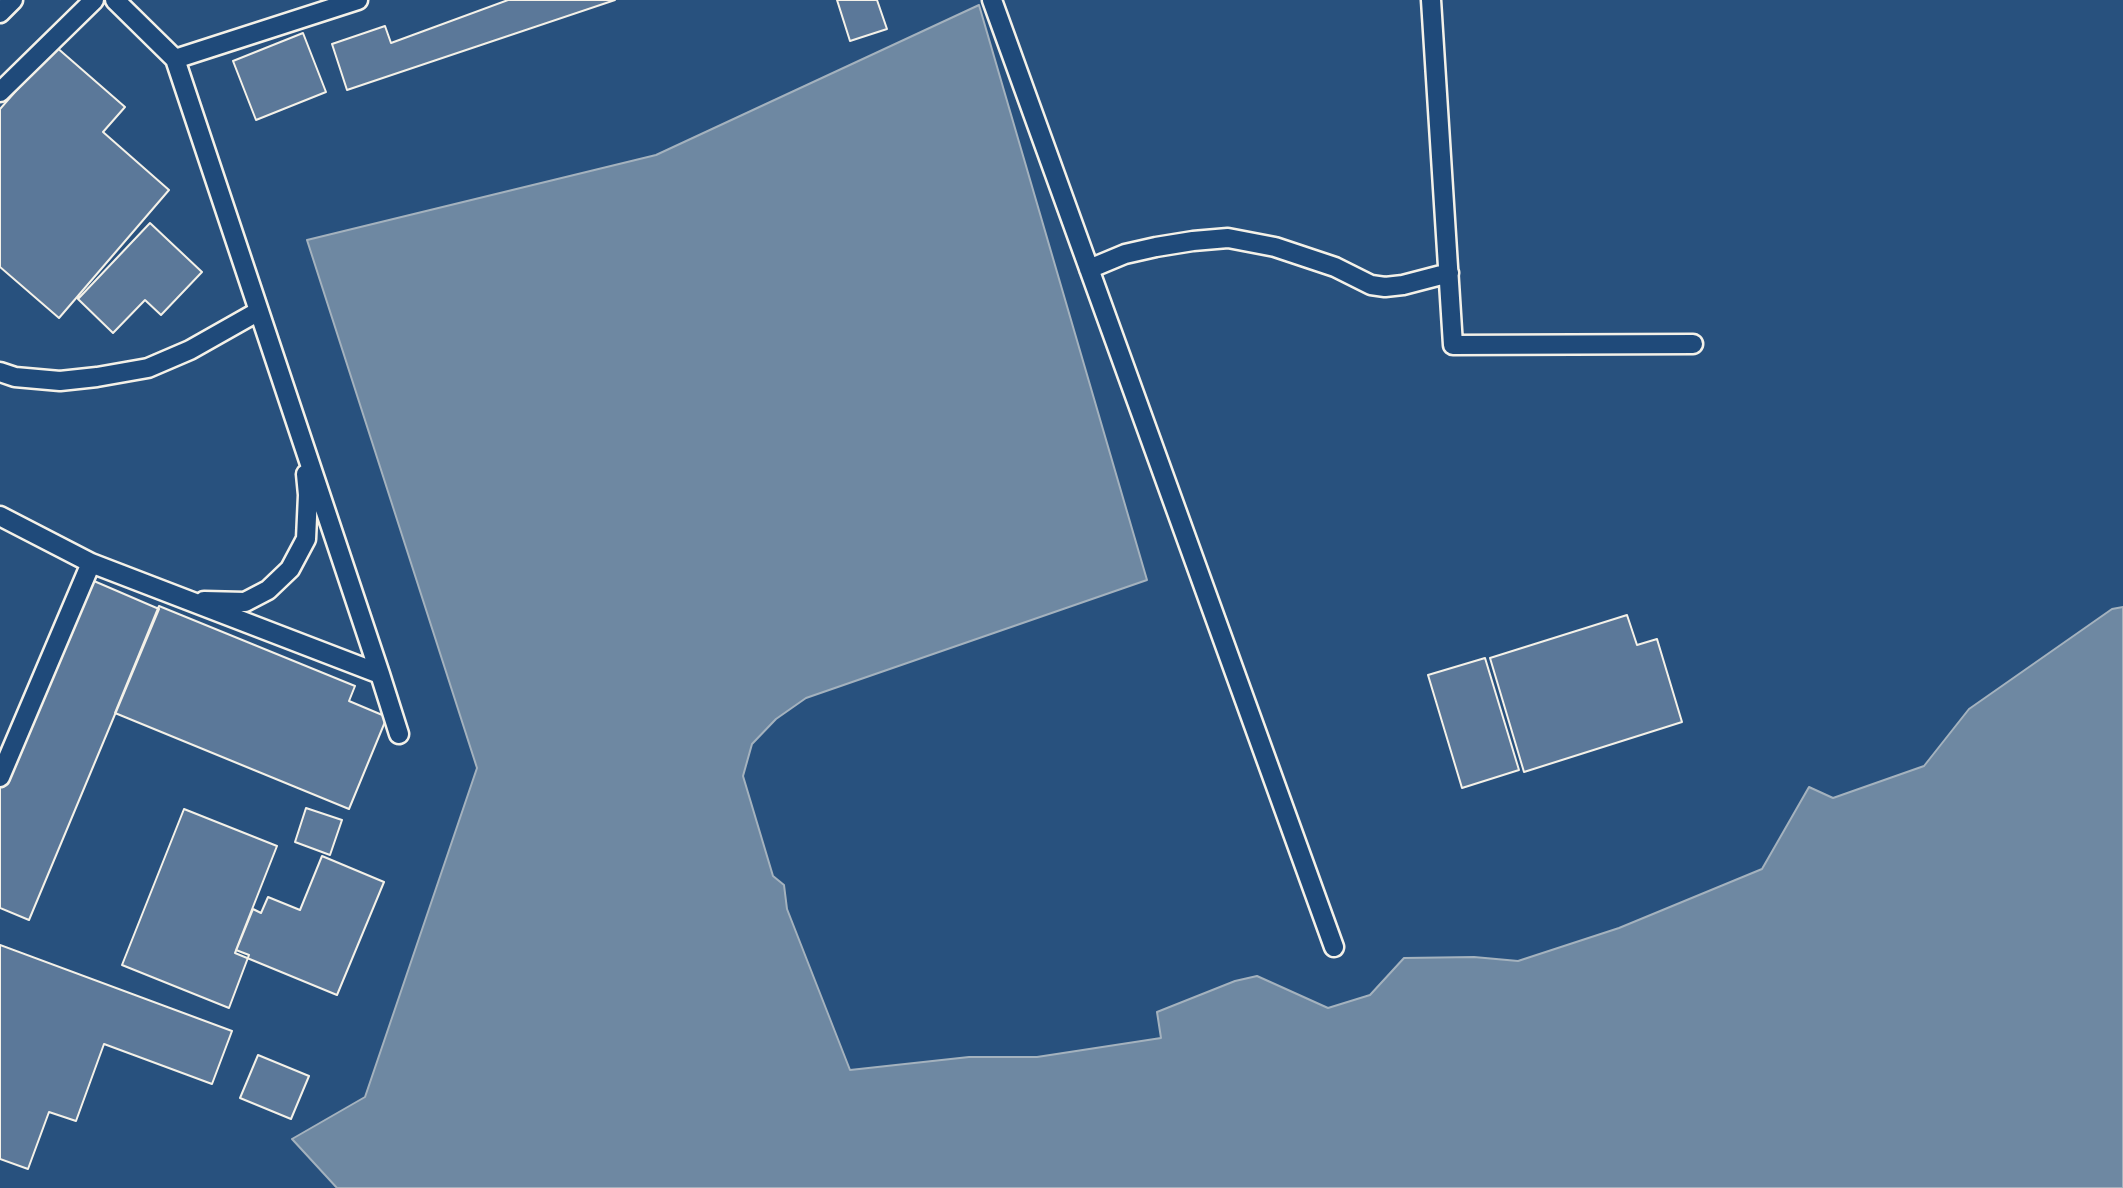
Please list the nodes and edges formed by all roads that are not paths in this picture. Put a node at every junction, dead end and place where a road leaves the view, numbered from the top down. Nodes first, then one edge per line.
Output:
1 (13, 0) edge
2 (94, 0) edge
3 (115, 0) edge
4 (358, 0) edge
5 (992, 0) edge
6 (1431, 0) edge
7 (0, 13) edge
8 (175, 59) junction
9 (0, 92) edge
10 (1089, 269) junction
11 (1449, 273) junction
12 (259, 311) junction
13 (1693, 344) dead end
14 (0, 372) edge
15 (303, 443) junction
16 (0, 516) edge
17 (91, 563) junction
18 (190, 600) junction
19 (380, 674) junction
20 (399, 734) dead end
21 (0, 776) edge
22 (1335, 947) dead end

1 - 7 lane
2 - 9 lane
3 - 8 lane
4 - 8 lane
5 - 10 lane
6 - 11 lane
8 - 12 lane
10 - 11 lane
10 - 22 lane
11 - 13 lane
12 - 14 lane
12 - 15 lane
15 - 18 lane
15 - 19 lane
16 - 17 lane
17 - 18 lane
17 - 21 lane
18 - 19 lane
19 - 20 lane

